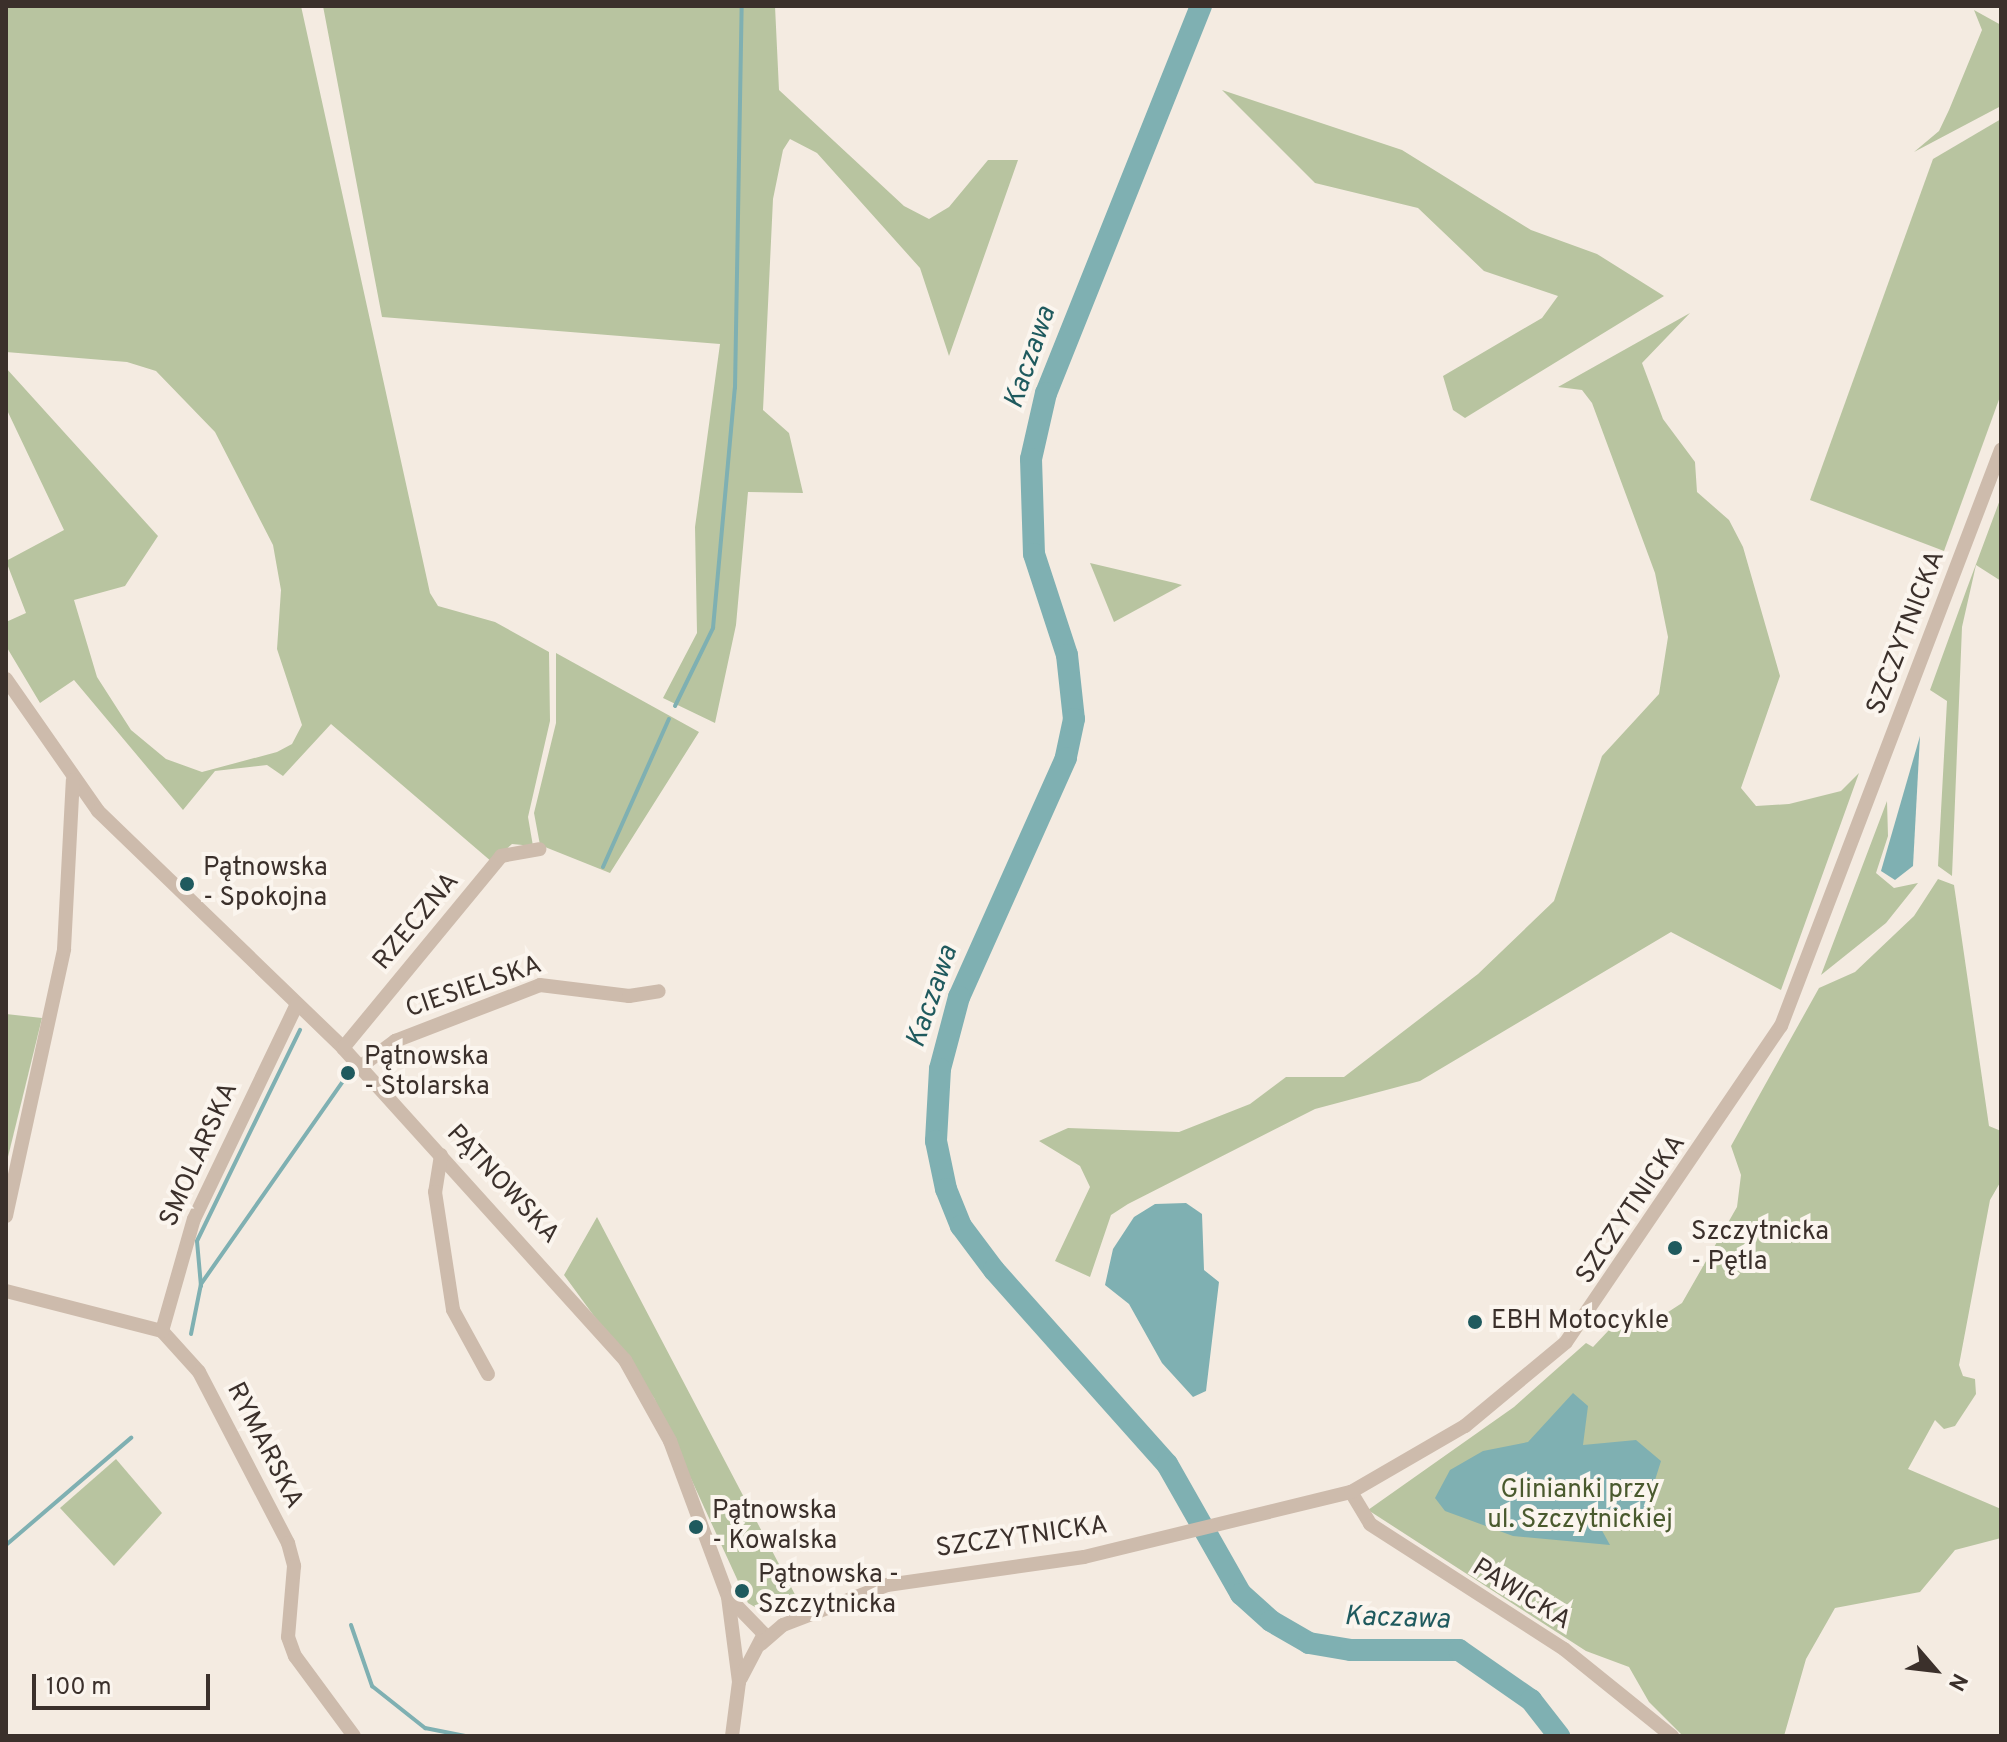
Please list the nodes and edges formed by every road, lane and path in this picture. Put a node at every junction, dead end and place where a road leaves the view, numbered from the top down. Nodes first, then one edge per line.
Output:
1 (2001, 450) edge
2 (6, 679) edge
3 (73, 780) junction
4 (539, 849) dead end
5 (659, 991) dead end
6 (297, 1004) junction
7 (343, 1048) junction
8 (360, 1067) junction
9 (441, 1155) junction
10 (6, 1216) edge
11 (6, 1291) edge
12 (162, 1331) junction
13 (488, 1374) dead end
14 (1351, 1492) junction
15 (728, 1597) junction
16 (755, 1622) junction
17 (783, 1625) junction
18 (734, 1637) junction
19 (759, 1646) junction
20 (739, 1682) junction
21 (354, 1736) edge
22 (732, 1736) edge
23 (1672, 1736) edge

1 - 14 street, SZCZYTNICKA
2 - 3 street, PĄTNOWSKA
3 - 6 street, PĄTNOWSKA
3 - 10 street
4 - 7 street, RZECZNA
5 - 8 street, CIESIELSKA
6 - 7 street, PĄTNOWSKA
6 - 12 street, SMOLARSKA
7 - 8 street, PĄTNOWSKA
8 - 9 street, PĄTNOWSKA
9 - 13 street
9 - 15 street, PĄTNOWSKA
11 - 12 street
12 - 21 street, RYMARSKA
14 - 17 street, SZCZYTNICKA
14 - 23 street, PAWICKA
15 - 16 street, PĄTNOWSKA
15 - 18 street, PĄTNOWSKA
16 - 17 street, SZCZYTNICKA
16 - 18 street
16 - 19 street
17 - 19 street, SZCZYTNICKA
18 - 19 street
18 - 20 street, PĄTNOWSKA
19 - 20 street, PĄTNOWSKA
20 - 22 street, PĄTNOWSKA

